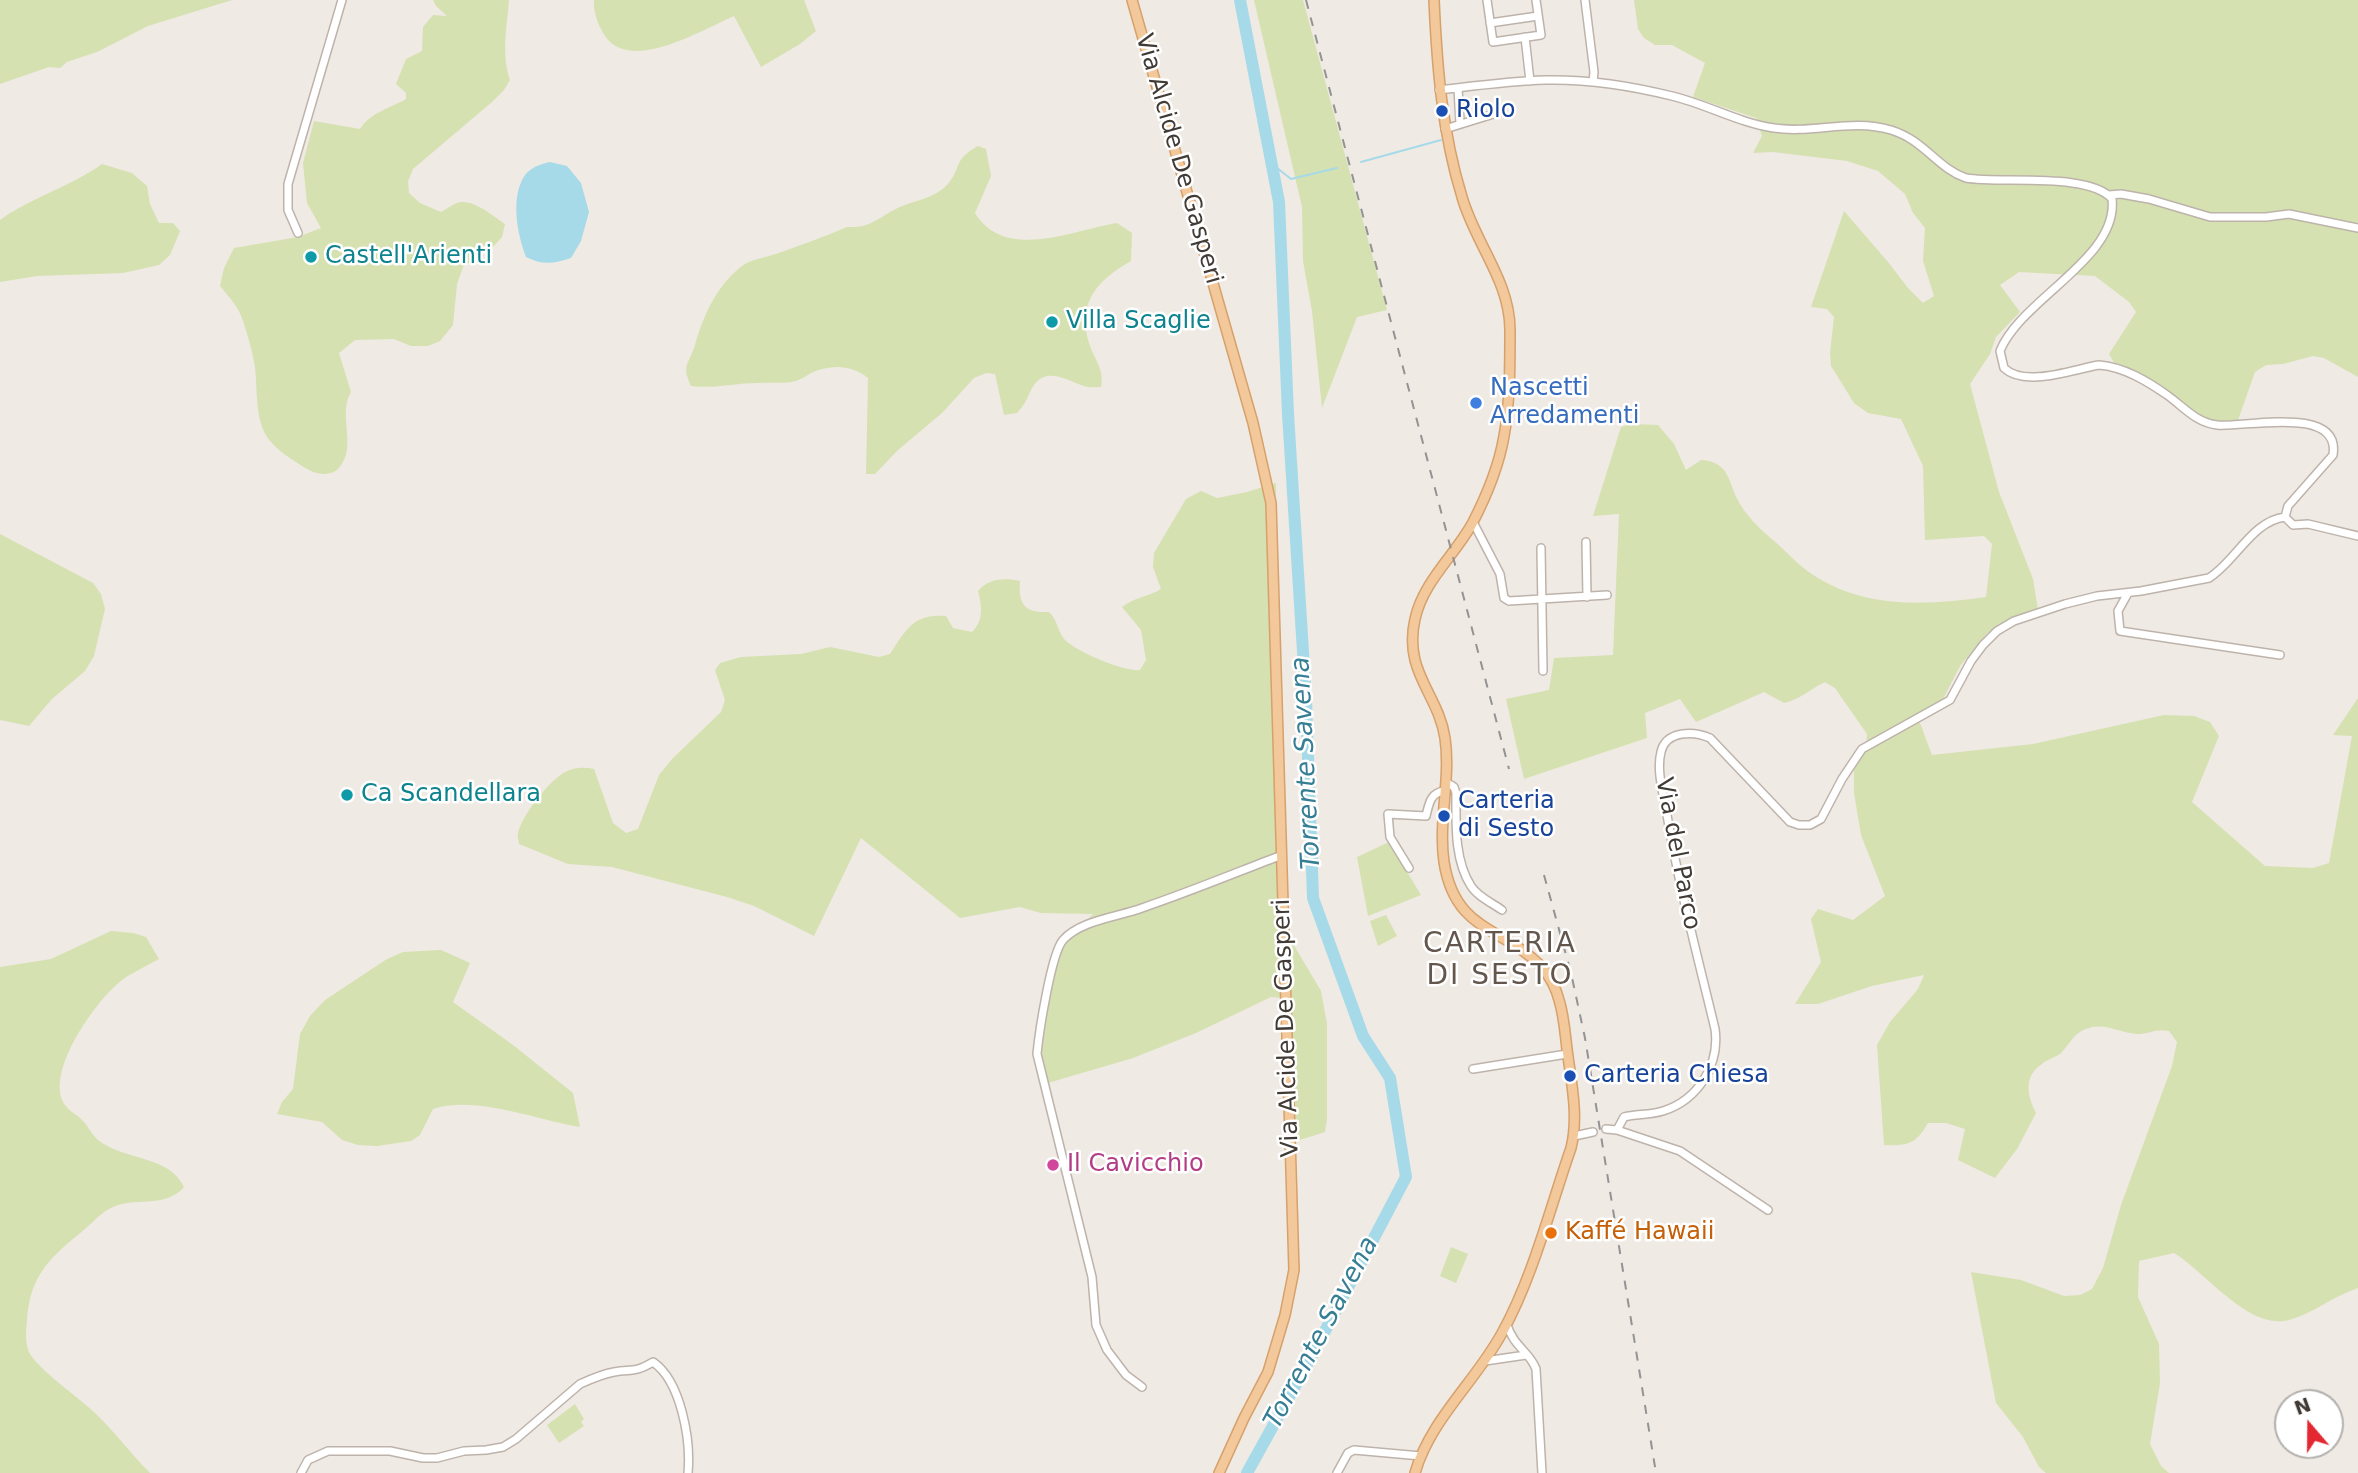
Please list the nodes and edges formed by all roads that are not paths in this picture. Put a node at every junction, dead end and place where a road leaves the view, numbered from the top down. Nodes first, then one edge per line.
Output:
1 (342, 0) edge
2 (1132, 0) edge
3 (1434, 0) edge
4 (1487, 0) edge
5 (1536, 0) edge
6 (1585, 0) edge
7 (1538, 16) junction
8 (1490, 23) junction
9 (1525, 37) junction
10 (1530, 81) junction
11 (1593, 82) junction
12 (1458, 88) junction
13 (1439, 90) junction
14 (1500, 112) dead end
15 (1460, 123) junction
16 (1445, 129) junction
17 (2109, 195) junction
18 (2358, 228) edge
19 (298, 233) dead end
20 (2285, 517) junction
21 (1473, 522) junction
22 (2358, 536) edge
23 (1586, 541) dead end
24 (1541, 548) dead end
25 (2128, 593) junction
26 (1607, 595) dead end
27 (1587, 597) junction
28 (1541, 599) junction
29 (2280, 655) dead end
30 (1543, 671) dead end
31 (1446, 786) junction
32 (1282, 855) junction
33 (1409, 868) dead end
34 (1502, 909) dead end
35 (1567, 1054) junction
36 (1473, 1069) dead end
37 (1606, 1129) dead end
38 (1617, 1130) junction
39 (1593, 1132) dead end
40 (1574, 1136) junction
41 (1768, 1210) dead end
42 (1507, 1325) junction
43 (1497, 1343) junction
44 (1517, 1346) junction
45 (1527, 1354) junction
46 (1513, 1355) junction
47 (1485, 1361) junction
48 (1142, 1387) dead end
49 (1421, 1456) junction
50 (301, 1473) edge
51 (688, 1473) edge
52 (1219, 1473) edge
53 (1337, 1473) edge
54 (1415, 1473) edge
55 (1542, 1473) edge

1 - 19 street
2 - 32 main road, Via Alcide De Gasperi
3 - 13 main road
4 - 8 street
5 - 7 street
6 - 11 street
7 - 8 street
7 - 9 street
8 - 9 street
9 - 10 street
10 - 11 street
10 - 12 street
11 - 17 street
12 - 13 street
12 - 15 street
13 - 16 main road
14 - 15 street
15 - 16 street
16 - 21 main road
17 - 18 street
17 - 20 street
20 - 22 street
20 - 25 street, Via del Parco
21 - 28 street
21 - 31 main road
23 - 27 street
24 - 28 street
25 - 29 street
25 - 38 street, Via del Parco
26 - 27 street
27 - 28 street
28 - 30 street
31 - 33 street
31 - 34 street
31 - 35 main road
32 - 48 street
32 - 52 main road, Via Alcide De Gasperi
35 - 36 street
35 - 40 main road
37 - 38 street
38 - 41 street
39 - 40 street
40 - 42 main road
42 - 43 main road
42 - 44 street
43 - 44 street
43 - 46 street
43 - 47 main road
44 - 45 street
45 - 46 street
45 - 55 street
46 - 47 street
47 - 49 main road
49 - 53 street
49 - 54 main road
50 - 51 street

